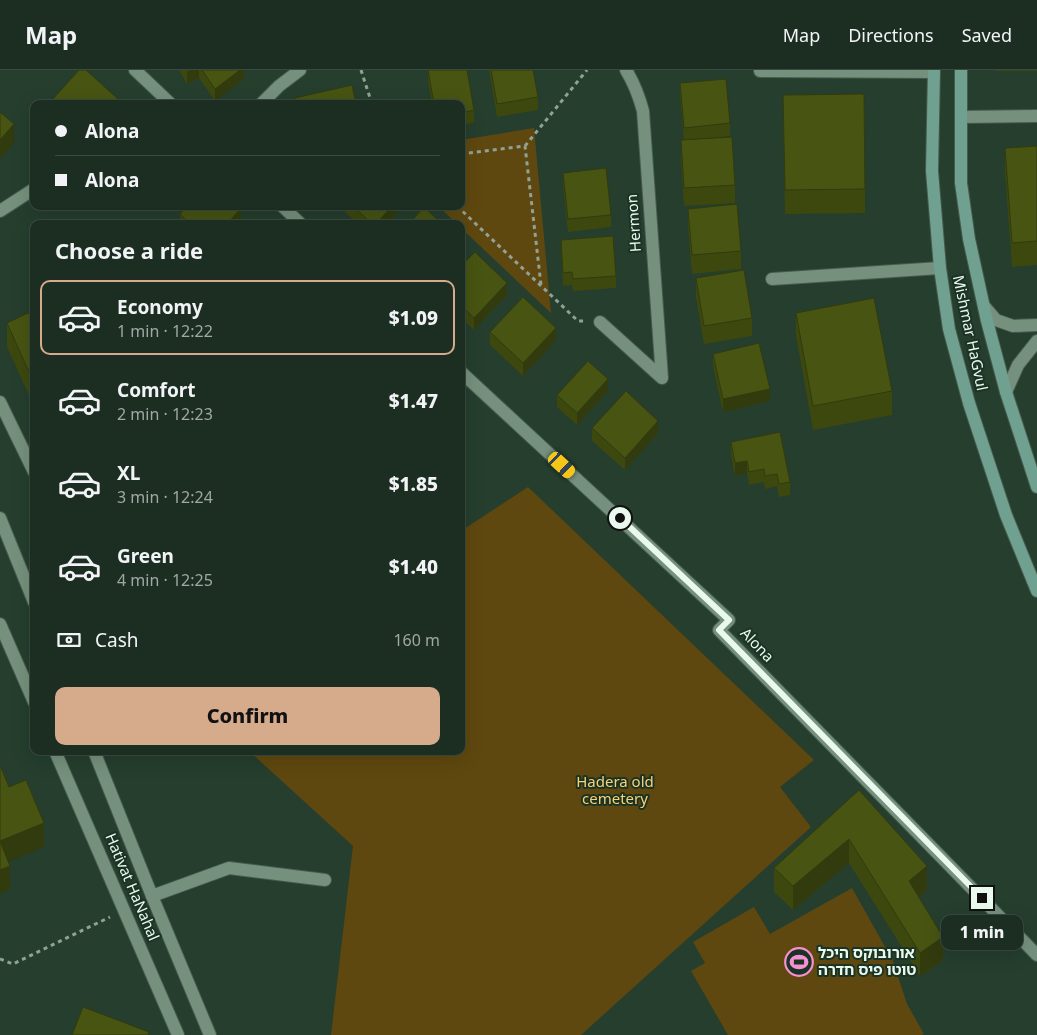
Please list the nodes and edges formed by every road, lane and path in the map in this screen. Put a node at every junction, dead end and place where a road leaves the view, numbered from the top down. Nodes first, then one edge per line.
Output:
1 (134, 70) edge
2 (300, 70) edge
3 (360, 70) edge
4 (587, 70) edge
5 (626, 70) edge
6 (961, 70) edge
7 (760, 71) edge
8 (934, 71) edge
9 (167, 100) edge
10 (265, 100) edge
11 (371, 100) edge
12 (1037, 116) edge
13 (961, 117) junction
14 (525, 146) junction
15 (465, 154) edge
16 (30, 192) edge
17 (286, 210) edge
18 (461, 210) edge
19 (0, 211) edge
20 (297, 220) edge
21 (940, 268) junction
22 (772, 279) dead end
23 (540, 285) junction
24 (984, 306) junction
25 (600, 322) joint
26 (1037, 325) edge
27 (1037, 341) edge
28 (465, 376) edge
29 (1006, 392) junction
30 (0, 402) edge
31 (30, 464) edge
32 (1037, 487) edge
33 (0, 518) edge
34 (1037, 591) edge
35 (30, 592) edge
36 (0, 624) edge
37 (30, 693) edge
38 (57, 755) edge
39 (96, 755) edge
40 (325, 880) dead end
41 (152, 896) junction
42 (124, 911) junction
43 (1037, 955) edge
44 (0, 959) edge
45 (178, 1035) edge
46 (210, 1035) edge

1 - 9 street
2 - 10 street
3 - 11 path
4 - 14 path
5 - 25 street, Hermon
6 - 13 main road, Mishmar HaGvul
7 - 8 street
8 - 21 main road, Mishmar HaGvul
12 - 13 street
13 - 24 main road, Mishmar HaGvul
14 - 15 path
14 - 23 path
16 - 19 street
17 - 20 street
18 - 23 path
21 - 22 street
21 - 34 main road, Mishmar HaGvul
23 - 25 path
24 - 26 street
24 - 29 main road, Mishmar HaGvul
27 - 29 street
28 - 43 street, Alona
29 - 32 main road, Mishmar HaGvul
30 - 31 street
33 - 35 street
36 - 37 street
38 - 42 street, Hativat HaNahal
39 - 41 street, Hativat HaNahal
40 - 41 street
41 - 46 street, Hativat HaNahal
42 - 44 path
42 - 45 street, Hativat HaNahal

